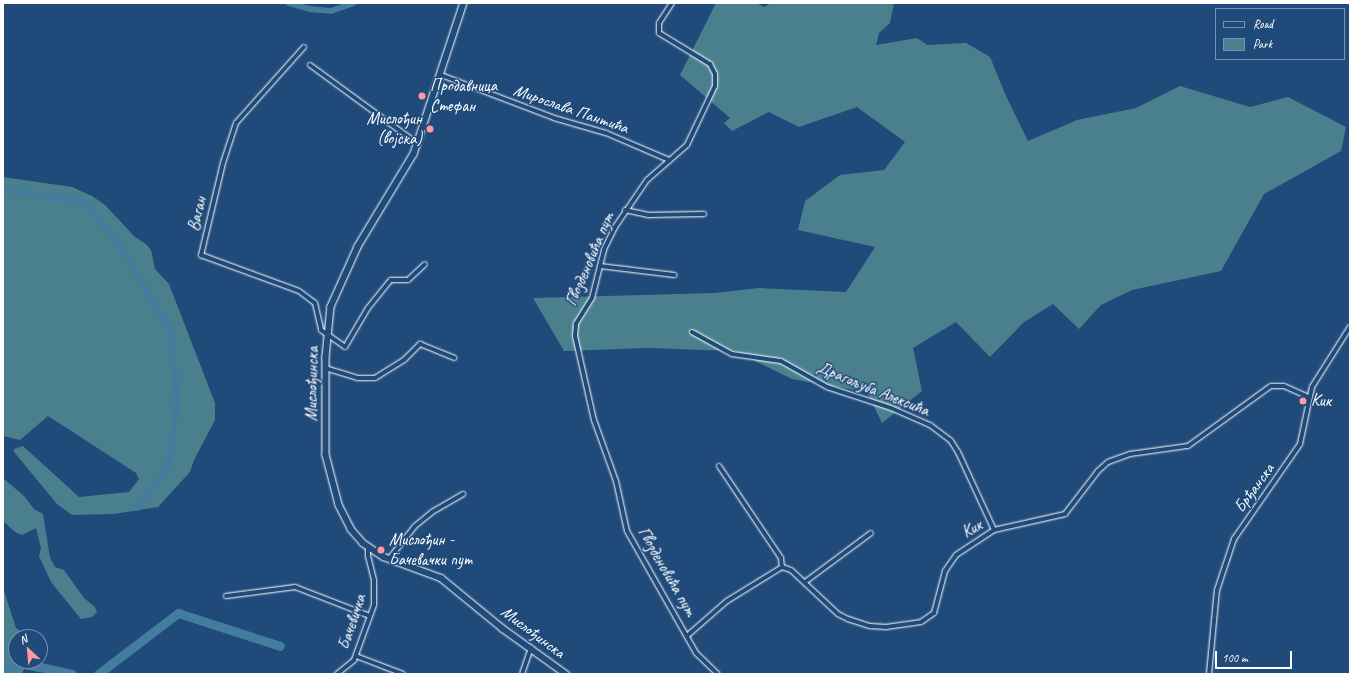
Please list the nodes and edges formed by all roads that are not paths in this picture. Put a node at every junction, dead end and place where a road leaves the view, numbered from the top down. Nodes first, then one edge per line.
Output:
1 (464, 3) edge
2 (672, 3) edge
3 (304, 47) dead end
4 (310, 65) dead end
5 (441, 75) junction
6 (418, 144) junction
7 (669, 160) junction
8 (625, 210) junction
9 (704, 214) dead end
10 (425, 264) dead end
11 (600, 266) junction
12 (674, 275) dead end
13 (1350, 327) edge
14 (692, 332) dead end
15 (327, 336) junction
16 (454, 358) dead end
17 (325, 368) junction
18 (1309, 397) junction
19 (719, 466) dead end
20 (463, 494) dead end
21 (994, 530) junction
22 (871, 533) dead end
23 (368, 548) junction
24 (389, 559) junction
25 (782, 567) junction
26 (805, 582) junction
27 (226, 596) dead end
28 (370, 616) junction
29 (688, 635) junction
30 (531, 648) junction
31 (356, 656) junction
32 (337, 674) edge
33 (404, 674) edge
34 (522, 674) edge
35 (566, 674) edge
36 (718, 674) edge
37 (1209, 674) edge

1 - 5 main road, Мислођинска
2 - 7 street, Гвозденовића пут
3 - 15 street, Ваган
4 - 6 street
5 - 6 main road, Мислођинска
5 - 7 street, Мирослава Пантића
6 - 15 main road, Мислођинска
7 - 8 street, Гвозденовића пут
8 - 9 street
8 - 11 street, Гвозденовића пут
10 - 15 street
11 - 12 street
11 - 29 street, Гвозденовића пут
13 - 18 street, Брђанска
14 - 21 street, Драгољуба Алексића
15 - 17 main road, Мислођинска
16 - 17 street
17 - 23 main road, Мислођинска
18 - 21 street, Кик
18 - 37 street, Брђанска
19 - 25 street
20 - 24 street
21 - 26 street, Кик
22 - 26 street
23 - 24 main road, Мислођинска
23 - 28 street, Бачевичка
24 - 30 main road, Мислођинска
25 - 26 street, Кик
25 - 29 street
27 - 28 street
28 - 31 street, Бачевичка
29 - 36 street, Гвозденовића пут
30 - 34 street
30 - 35 main road, Мислођинска
31 - 32 street, Бачевичка
31 - 33 street

